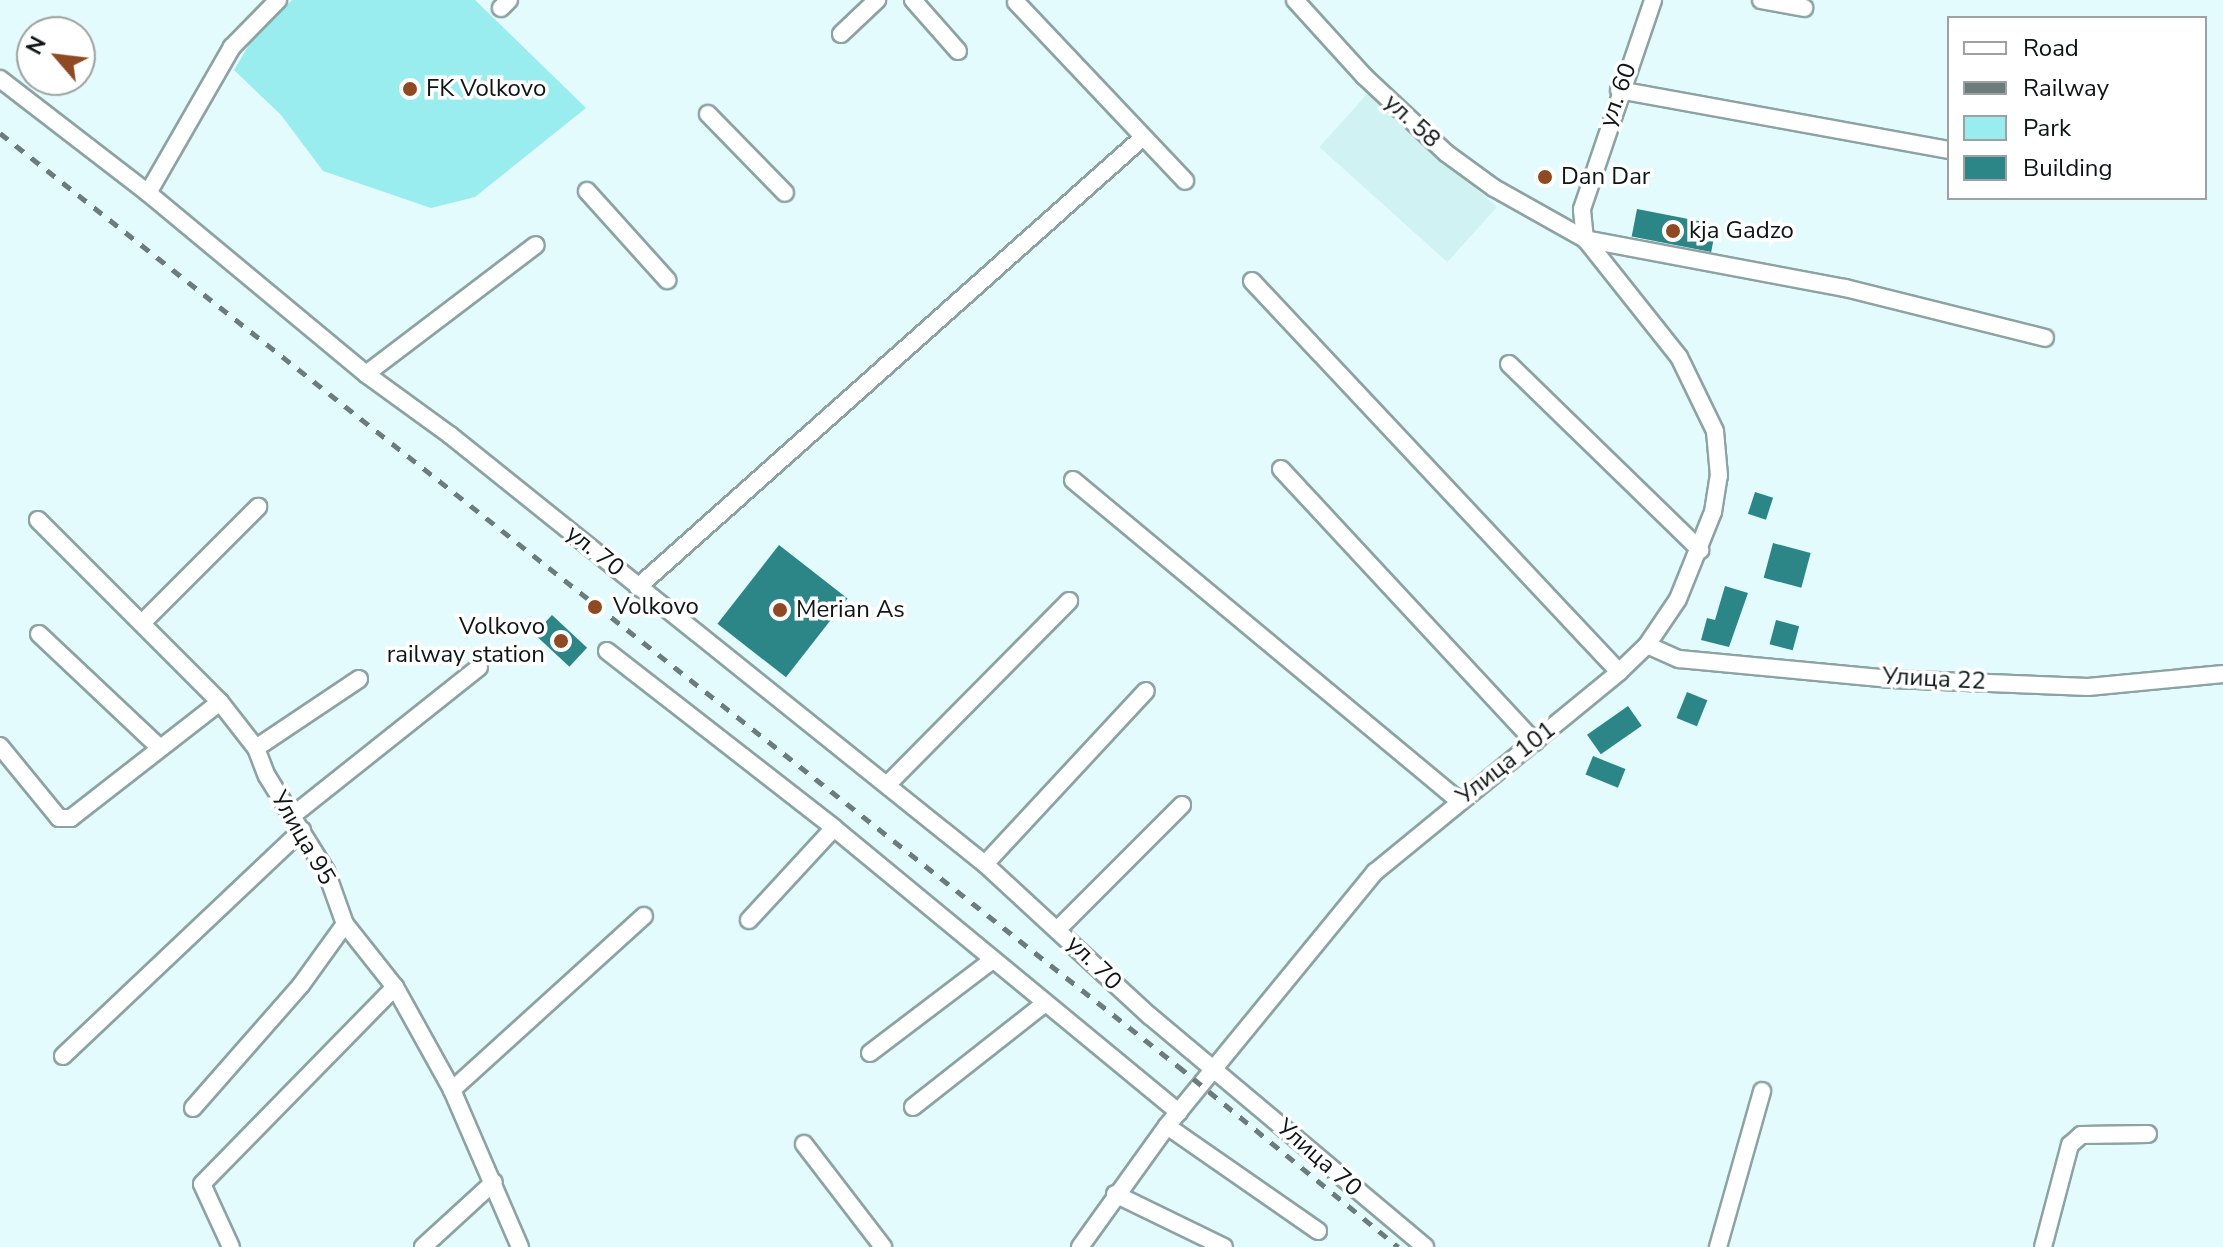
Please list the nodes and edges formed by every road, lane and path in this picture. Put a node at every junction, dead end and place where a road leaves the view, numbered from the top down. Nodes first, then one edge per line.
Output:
1 (278, 0) edge
2 (877, 0) edge
3 (913, 0) edge
4 (1295, 0) edge
5 (1653, 0) edge
6 (1761, 0) edge
7 (1016, 2) dead end
8 (1804, 8) dead end
9 (841, 34) dead end
10 (958, 51) dead end
11 (0, 79) edge
12 (1619, 90) junction
13 (708, 114) dead end
14 (1141, 139) junction
15 (1947, 150) edge
16 (1185, 181) dead end
17 (587, 191) dead end
18 (148, 193) junction
19 (785, 193) dead end
20 (1585, 239) junction
21 (536, 245) dead end
22 (667, 280) dead end
23 (1252, 281) dead end
24 (2045, 338) dead end
25 (1509, 364) dead end
26 (366, 374) junction
27 (1281, 469) dead end
28 (1073, 480) dead end
29 (258, 507) dead end
30 (38, 520) dead end
31 (1700, 550) junction
32 (638, 587) junction
33 (1069, 601) dead end
34 (143, 622) junction
35 (39, 634) dead end
36 (1647, 645) junction
37 (607, 651) dead end
38 (479, 667) dead end
39 (1619, 672) junction
40 (2223, 674) edge
41 (359, 679) dead end
42 (1146, 691) dead end
43 (220, 702) junction
44 (1535, 742) junction
45 (0, 746) edge
46 (159, 747) junction
47 (256, 748) junction
48 (887, 785) junction
49 (1458, 800) junction
50 (1182, 805) dead end
51 (297, 823) junction
52 (834, 828) junction
53 (985, 864) junction
54 (644, 916) dead end
55 (749, 920) dead end
56 (345, 924) junction
57 (1059, 928) junction
58 (991, 961) junction
59 (395, 987) junction
60 (1044, 1004) junction
61 (870, 1053) dead end
62 (63, 1056) dead end
63 (1216, 1067) junction
64 (452, 1090) junction
65 (1762, 1091) dead end
66 (913, 1107) dead end
67 (193, 1108) dead end
68 (1179, 1112) junction
69 (1167, 1126) junction
70 (2148, 1134) dead end
71 (804, 1144) dead end
72 (494, 1182) junction
73 (1115, 1194) junction
74 (1318, 1231) dead end
75 (1427, 1246) edge
76 (231, 1247) edge
77 (423, 1247) edge
78 (520, 1247) edge
79 (883, 1247) edge
80 (1080, 1247) edge
81 (1224, 1247) edge
82 (1718, 1247) edge
83 (2043, 1247) edge

1 - 18 street
2 - 9 street
3 - 10 street
4 - 20 street, ул. 58
5 - 12 street, ул. 60
6 - 8 street
7 - 14 street
11 - 18 street, ул. 70
12 - 15 street
12 - 20 street, ул. 60
13 - 19 street
14 - 16 street
14 - 32 street
17 - 22 street
18 - 26 street, ул. 70
20 - 24 street
20 - 31 street, Улица 101
21 - 26 street
23 - 39 street
25 - 31 street
26 - 32 street, ул. 70
27 - 44 street
28 - 49 street
29 - 34 street
30 - 34 street, Улица 95
31 - 36 street, Улица 101
32 - 48 street, ул. 70
33 - 48 street
34 - 43 street, Улица 95
35 - 46 street
36 - 39 street, Улица 101
36 - 40 street, Улица 22
37 - 52 street
38 - 51 street
39 - 44 street, Улица 101
41 - 47 street
42 - 53 street
43 - 46 street
43 - 47 street, Улица 95
44 - 49 street, Улица 101
45 - 46 street
47 - 51 street, Улица 95
48 - 53 street, ул. 70
49 - 63 street, Улица 101
50 - 57 street
51 - 56 street, Улица 95
51 - 62 street
52 - 55 street
52 - 58 street
53 - 57 street, ул. 70
54 - 64 street
56 - 59 street, Улица 95
56 - 67 street
57 - 63 street, ул. 70
58 - 60 street
58 - 61 street
59 - 64 street, Улица 95
59 - 76 street
60 - 66 street
60 - 68 street
63 - 68 street, Улица 101
63 - 75 street, Улица 70
64 - 72 street, Улица 95
65 - 82 street
68 - 69 street, Улица 101
69 - 73 street, Улица 101
69 - 74 street
70 - 83 street
71 - 79 street
72 - 77 street
72 - 78 street, Улица 95
73 - 80 street, Улица 101
73 - 81 street

